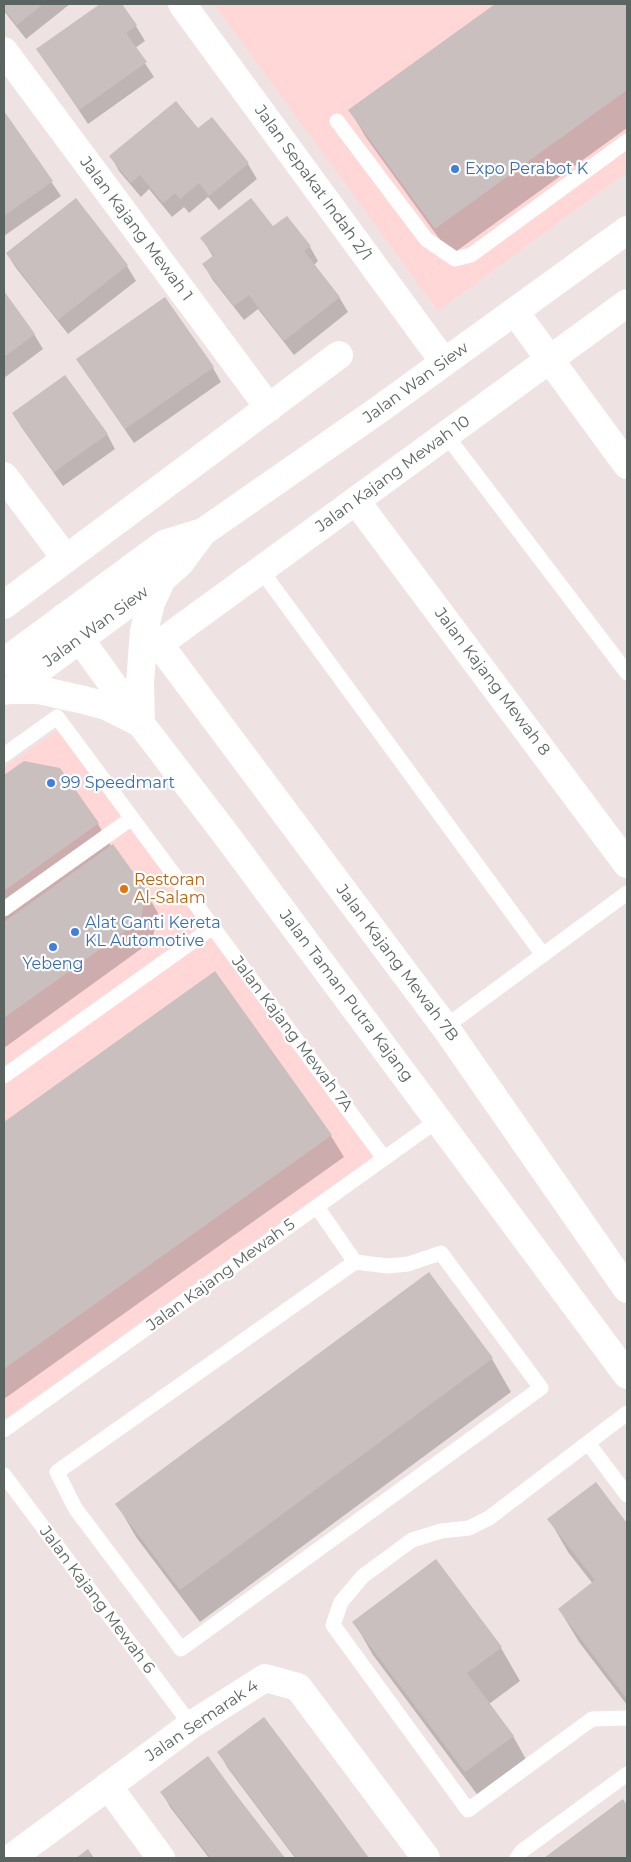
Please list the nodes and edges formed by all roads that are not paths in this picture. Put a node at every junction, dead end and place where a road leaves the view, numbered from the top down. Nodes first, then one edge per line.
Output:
1 (182, 4) edge
2 (4, 51) edge
3 (337, 121) dead end
4 (627, 141) edge
5 (627, 230) edge
6 (627, 304) edge
7 (515, 312) junction
8 (339, 356) dead end
9 (550, 360) junction
10 (444, 362) junction
11 (269, 408) junction
12 (446, 435) junction
13 (624, 454) edge
14 (4, 476) edge
15 (356, 501) junction
16 (202, 532) junction
17 (66, 558) junction
18 (261, 570) junction
19 (162, 579) junction
20 (4, 605) edge
21 (64, 617) junction
22 (80, 639) junction
23 (159, 644) joint
24 (4, 662) edge
25 (627, 673) edge
26 (7, 690) edge
27 (141, 724) junction
28 (4, 755) edge
29 (132, 818) junction
30 (627, 864) edge
31 (627, 893) edge
32 (4, 909) edge
33 (213, 928) junction
34 (543, 955) junction
35 (445, 1027) junction
36 (4, 1076) edge
37 (438, 1120) junction
38 (384, 1158) junction
39 (317, 1207) junction
40 (355, 1262) junction
41 (627, 1289) edge
42 (627, 1375) edge
43 (627, 1413) edge
44 (4, 1430) edge
45 (588, 1443) junction
46 (4, 1475) edge
47 (627, 1495) edge
48 (627, 1718) edge
49 (191, 1725) junction
50 (627, 1774) edge
51 (108, 1786) junction
52 (11, 1858) edge
53 (161, 1858) edge
54 (426, 1858) edge
55 (517, 1858) edge

1 - 10 street, Jalan Sepakat Indah 2/1
2 - 11 street, Jalan Kajang Mewah 1
3 - 4 lane
5 - 7 street, Jalan Wan Siew
6 - 9 street, Jalan Kajang Mewah 10
7 - 9 street
7 - 10 street, Jalan Wan Siew
8 - 11 street
9 - 12 street, Jalan Kajang Mewah 10
9 - 13 street
10 - 16 street, Jalan Wan Siew
11 - 17 street
12 - 15 street, Jalan Kajang Mewah 10
12 - 25 lane
14 - 17 street
15 - 18 street, Jalan Kajang Mewah 10
15 - 30 street, Jalan Kajang Mewah 8
16 - 19 street, Jalan Wan Siew
16 - 21 street, Jalan Wan Siew
17 - 20 street
18 - 23 street, Jalan Kajang Mewah 10
18 - 34 lane
19 - 22 street, Jalan Wan Siew
19 - 27 street
21 - 22 street, Jalan Taman Putra Kajang
21 - 24 street, Jalan Wan Siew
22 - 26 street, Jalan Wan Siew
22 - 27 street, Jalan Taman Putra Kajang
23 - 35 street, Jalan Kajang Mewah 7B
26 - 27 street
27 - 37 street, Jalan Taman Putra Kajang
28 - 29 lane, Jalan Kajang Mewah 7A
29 - 32 lane
29 - 33 lane, Jalan Kajang Mewah 7A
31 - 34 lane
33 - 36 lane
33 - 38 lane, Jalan Kajang Mewah 7A
34 - 35 lane
35 - 41 street, Jalan Kajang Mewah 7B
37 - 38 lane, Jalan Kajang Mewah 5
37 - 42 street, Jalan Taman Putra Kajang
38 - 39 lane, Jalan Kajang Mewah 5
39 - 40 lane
39 - 44 lane, Jalan Kajang Mewah 5
40 - 40 lane
43 - 45 lane
45 - 47 lane
45 - 48 lane
46 - 49 lane, Jalan Kajang Mewah 6
49 - 51 street, Jalan Semarak 4
49 - 54 street, Jalan Semarak 4
50 - 55 lane
51 - 52 street, Jalan Semarak 4
51 - 53 street

